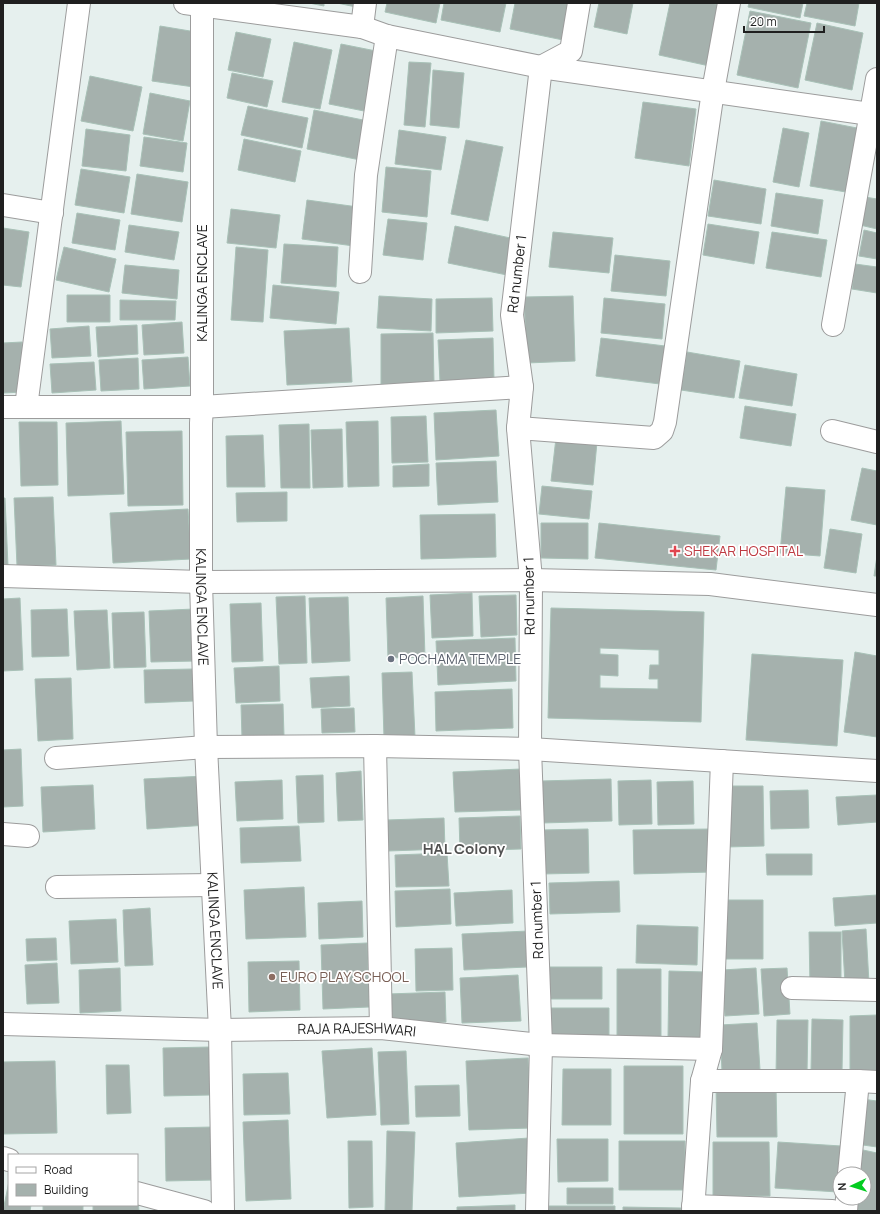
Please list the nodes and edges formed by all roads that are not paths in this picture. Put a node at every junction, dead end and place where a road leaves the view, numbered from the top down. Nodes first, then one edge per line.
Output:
1 (79, 3) edge
2 (365, 3) edge
3 (579, 3) edge
4 (729, 3) edge
5 (196, 4) edge
6 (362, 27) junction
7 (387, 36) junction
8 (541, 67) junction
9 (877, 79) edge
10 (713, 91) junction
11 (874, 114) edge
12 (3, 205) edge
13 (52, 213) junction
14 (360, 272) dead end
15 (833, 325) dead end
16 (522, 387) junction
17 (3, 407) edge
18 (26, 407) junction
19 (202, 407) junction
20 (518, 428) junction
21 (832, 432) dead end
22 (877, 442) edge
23 (3, 576) edge
24 (531, 580) junction
25 (200, 582) junction
26 (877, 605) edge
27 (375, 746) junction
28 (206, 747) junction
29 (530, 749) junction
30 (56, 758) dead end
31 (722, 761) junction
32 (877, 772) edge
33 (3, 834) edge
34 (28, 836) dead end
35 (212, 885) junction
36 (57, 887) dead end
37 (792, 988) dead end
38 (877, 990) edge
39 (3, 1024) edge
40 (381, 1028) junction
41 (220, 1030) junction
42 (541, 1046) junction
43 (711, 1049) junction
44 (702, 1081) junction
45 (867, 1081) edge
46 (851, 1166) edge
47 (138, 1193) edge
48 (693, 1209) edge
49 (204, 1211) edge
50 (223, 1211) edge
51 (537, 1211) edge
52 (832, 1211) edge

1 - 13 street
2 - 6 street
3 - 8 street
4 - 10 street
5 - 6 street
5 - 19 street, KALINGA ENCLAVE
6 - 7 street
7 - 8 street
7 - 14 street
8 - 10 street
8 - 16 street, Rd number 1
9 - 11 street
10 - 11 street
10 - 20 street
11 - 15 street
12 - 13 street
13 - 18 street
16 - 19 street
16 - 20 street, Rd number 1
17 - 18 street
18 - 19 street
19 - 25 street, KALINGA ENCLAVE
20 - 24 street, Rd number 1
21 - 22 street
23 - 25 street
24 - 25 street
24 - 26 street
24 - 29 street, Rd number 1
25 - 28 street, KALINGA ENCLAVE
27 - 28 street
27 - 29 street
27 - 40 street
28 - 30 street
28 - 35 street, KALINGA ENCLAVE
29 - 31 street
29 - 42 street, Rd number 1
31 - 32 street
31 - 43 street
33 - 34 street
35 - 36 street
35 - 41 street, KALINGA ENCLAVE
37 - 38 street
39 - 41 street, RAJA RAJESHWARI
40 - 41 street, RAJA RAJESHWARI
40 - 42 street, RAJA RAJESHWARI
41 - 50 street, KALINGA ENCLAVE
42 - 43 street, RAJA RAJESHWARI
42 - 51 street, Rd number 1
43 - 44 street
44 - 45 street
44 - 48 street
45 - 46 street
47 - 49 street
48 - 52 street

